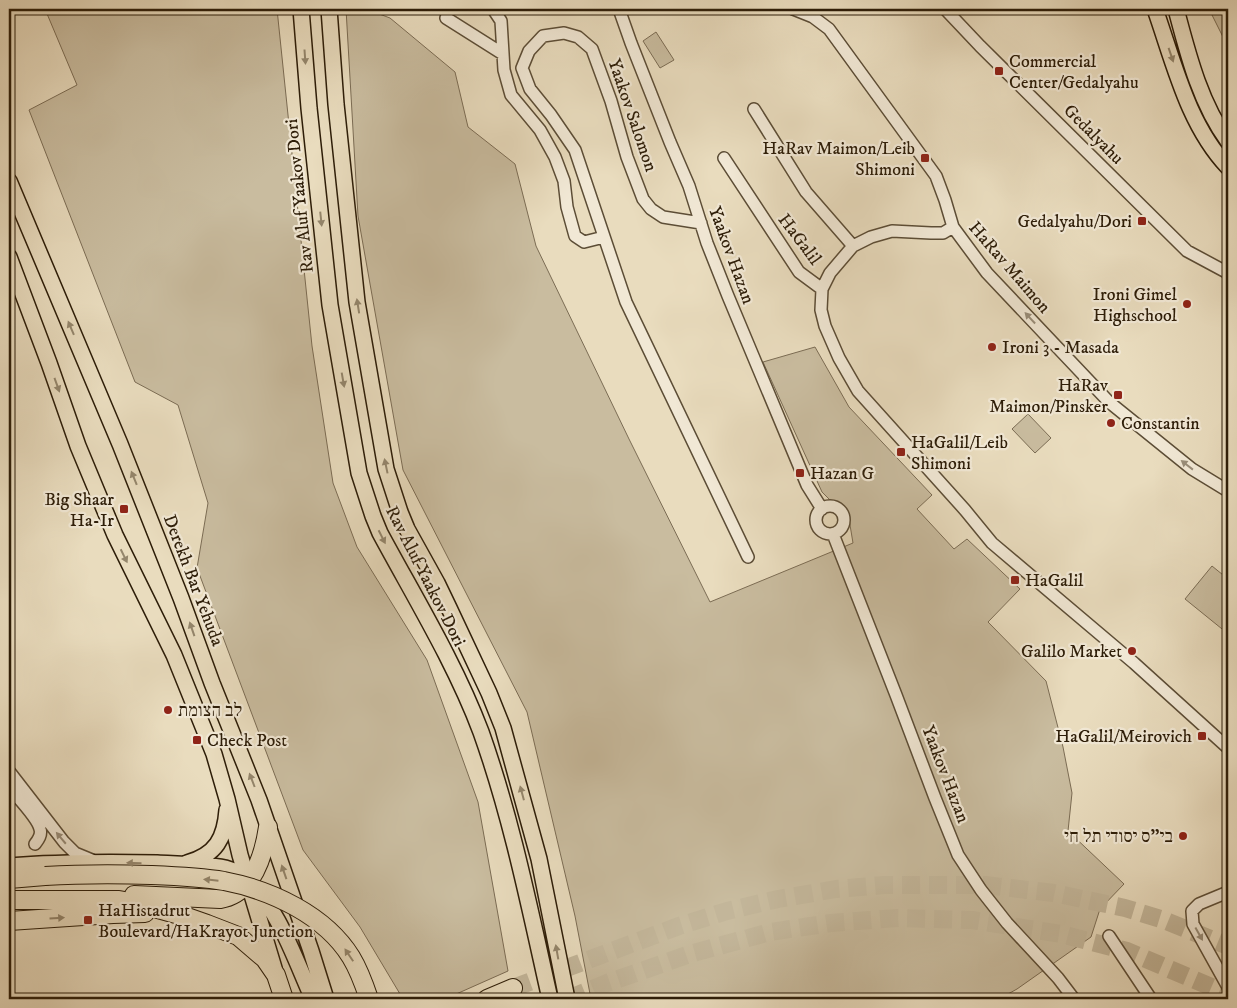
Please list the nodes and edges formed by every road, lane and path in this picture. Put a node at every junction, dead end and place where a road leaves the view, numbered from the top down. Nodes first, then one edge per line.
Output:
1 (301, 9) edge
2 (329, 9) edge
3 (493, 9) edge
4 (619, 9) edge
5 (793, 9) edge
6 (945, 9) edge
7 (1155, 9) edge
8 (1176, 9) edge
9 (446, 18) dead end
10 (503, 54) junction
11 (754, 109) dead end
12 (1228, 142) edge
13 (724, 158) dead end
14 (1228, 167) edge
15 (9, 181) edge
16 (701, 223) junction
17 (953, 227) junction
18 (604, 237) junction
19 (853, 246) junction
20 (9, 257) edge
21 (1228, 273) edge
22 (822, 289) junction
23 (1228, 491) edge
24 (822, 509) junction
25 (833, 534) junction
26 (748, 557) dead end
27 (1228, 748) edge
28 (9, 771) edge
29 (9, 787) edge
30 (227, 799) junction
31 (268, 826) junction
32 (35, 844) dead end
33 (101, 862) junction
34 (182, 864) junction
35 (9, 866) edge
36 (9, 879) edge
37 (249, 881) junction
38 (1228, 892) edge
39 (9, 900) edge
40 (87, 900) junction
41 (187, 917) junction
42 (9, 921) edge
43 (1110, 936) dead end
44 (276, 974) junction
45 (1228, 987) edge
46 (513, 988) tunnel mouth
47 (284, 999) edge
48 (313, 999) edge
49 (326, 999) edge
50 (369, 999) edge
51 (487, 999) edge
52 (550, 999) edge
53 (567, 999) edge
54 (1074, 999) edge
55 (1151, 999) edge

1 -> 52 main road, Rav Aluf Yaakov Dori
53 -> 2 main road, Rav Aluf Yaakov Dori
3 - 10 street
4 - 16 street, Yaakov Hazan
5 - 17 street, HaRav Maimon
6 - 21 street, Gedalyahu
7 -> 14 main road
8 - 12 main road
9 - 10 street
10 - 18 street
11 - 19 street
13 - 22 street, HaGalil
31 -> 15 main road, Derekh Bar Yehuda
16 - 18 street, Yaakov Salomon
16 - 24 street, Yaakov Hazan
17 - 19 street
23 -> 17 street, HaRav Maimon
18 - 26 street, Yaakov Salomon
19 - 22 street
20 -> 30 main road
22 - 27 street, HaGalil
24 - 25 street
24 - 25 street
25 - 54 street, Yaakov Hazan
33 -> 28 street
29 - 32 street
30 - 34 main road
30 - 37 main road
31 - 37 highway
49 -> 31 main road, Derekh Bar Yehuda
34 -> 33 main road
33 - 35 main road
34 - 37 main road
50 -> 36 highway, bridge
37 - 40 highway
37 - 44 main road
37 - 48 main road
38 -> 45 street
39 - 40 highway
40 - 41 highway
42 -> 41 highway
41 - 44 highway
43 - 55 street
44 - 47 highway
46 - 51 highway

